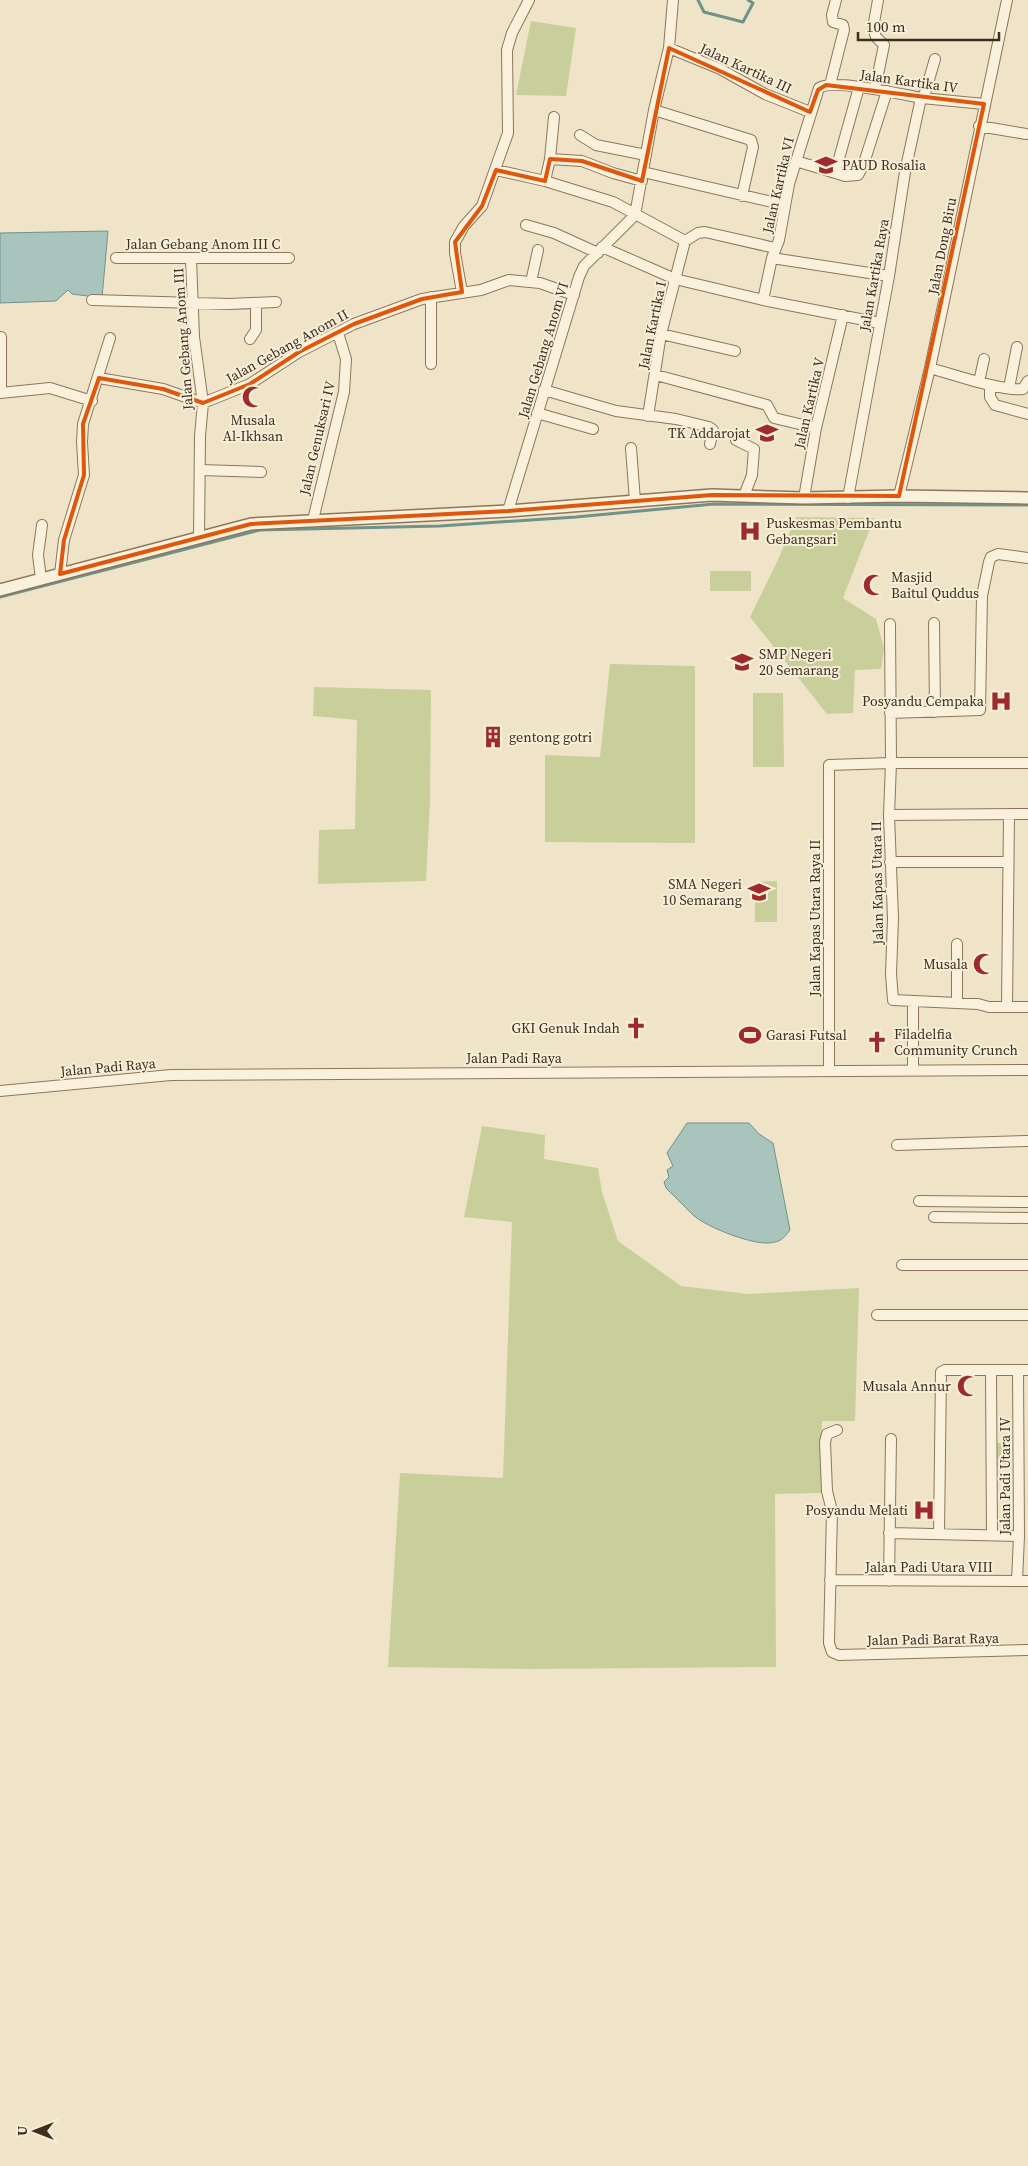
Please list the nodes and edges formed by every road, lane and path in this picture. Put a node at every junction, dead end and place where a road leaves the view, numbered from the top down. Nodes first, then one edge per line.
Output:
1 (529, 0) edge
2 (673, 0) edge
3 (836, 0) edge
4 (878, 0) edge
5 (1007, 0) edge
6 (669, 48) junction
7 (935, 59) dead end
8 (830, 85) junction
9 (859, 88) junction
10 (875, 89) junction
11 (887, 91) junction
12 (922, 98) junction
13 (984, 104) junction
14 (654, 110) junction
15 (810, 112) junction
16 (554, 117) dead end
17 (979, 126) junction
18 (1026, 134) dead end
19 (580, 135) dead end
20 (646, 154) junction
21 (550, 159) junction
22 (796, 161) junction
23 (496, 170) junction
24 (836, 174) junction
25 (642, 177) junction
26 (545, 181) junction
27 (742, 194) junction
28 (785, 205) junction
29 (634, 215) junction
30 (526, 224) dead end
31 (685, 241) junction
32 (538, 250) dead end
33 (600, 250) junction
34 (773, 253) junction
35 (116, 258) dead end
36 (289, 258) dead end
37 (191, 259) junction
38 (889, 276) junction
39 (675, 279) junction
40 (531, 282) junction
41 (462, 292) junction
42 (574, 295) junction
43 (431, 297) junction
44 (92, 300) dead end
45 (763, 300) junction
46 (192, 302) junction
47 (276, 302) dead end
48 (256, 303) junction
49 (843, 315) junction
50 (880, 323) junction
51 (338, 333) junction
52 (662, 334) junction
53 (1, 337) edge
54 (110, 338) dead end
55 (250, 339) dead end
56 (1017, 347) dead end
57 (735, 351) dead end
58 (984, 360) dead end
59 (431, 364) dead end
60 (930, 368) junction
61 (656, 374) junction
62 (99, 378) junction
63 (1028, 381) edge
64 (978, 382) junction
65 (990, 385) junction
66 (1009, 388) junction
67 (544, 390) junction
68 (0, 393) edge
69 (92, 401) junction
70 (203, 403) junction
71 (537, 413) junction
72 (1028, 414) edge
73 (648, 416) junction
74 (816, 428) junction
75 (594, 429) dead end
76 (736, 440) dead end
77 (710, 444) dead end
78 (631, 448) dead end
79 (200, 470) junction
80 (261, 472) dead end
81 (744, 496) junction
82 (899, 496) junction
83 (804, 498) junction
84 (848, 498) junction
85 (1028, 498) edge
86 (635, 501) junction
87 (508, 511) junction
88 (313, 520) junction
89 (42, 525) dead end
90 (200, 538) junction
91 (1028, 558) edge
92 (60, 574) junction
93 (41, 579) junction
94 (0, 590) edge
95 (934, 623) dead end
96 (890, 624) dead end
97 (935, 712) junction
98 (890, 713) junction
99 (891, 763) junction
100 (1028, 763) edge
101 (1009, 814) junction
102 (1028, 814) edge
103 (889, 815) junction
104 (890, 862) junction
105 (1008, 862) junction
106 (957, 944) dead end
107 (913, 1001) junction
108 (957, 1003) junction
109 (1007, 1006) junction
110 (1028, 1007) edge
111 (1028, 1070) edge
112 (830, 1071) junction
113 (913, 1071) junction
114 (0, 1091) edge
115 (1028, 1141) edge
116 (897, 1145) dead end
117 (919, 1201) dead end
118 (999, 1202) junction
119 (1028, 1202) edge
120 (934, 1216) dead end
121 (999, 1217) junction
122 (1028, 1218) edge
123 (902, 1265) dead end
124 (1028, 1265) edge
125 (877, 1314) dead end
126 (1028, 1316) edge
127 (1023, 1370) edge
128 (991, 1371) junction
129 (837, 1430) dead end
130 (891, 1439) dead end
131 (1023, 1522) edge
132 (889, 1533) junction
133 (939, 1534) junction
134 (992, 1535) junction
135 (1019, 1536) junction
136 (830, 1580) junction
137 (889, 1581) junction
138 (1023, 1581) edge
139 (1028, 1650) edge

1 - 23 street
2 - 6 street
3 - 8 street
4 - 10 street
5 - 13 street, Jalan Dong Biru
6 - 14 street
6 - 15 street, Jalan Kartika III
7 - 12 street, Jalan Kartika Raya
8 - 9 street, Jalan Kartika IV
8 - 15 street, Jalan Kartika VI
9 - 10 street, Jalan Kartika IV
9 - 24 street
10 - 11 street, Jalan Kartika IV
11 - 12 street, Jalan Kartika IV
11 - 24 street
12 - 13 street, Jalan Kartika IV
12 - 38 street, Jalan Kartika Raya
13 - 17 street, Jalan Dong Biru
14 - 20 street
14 - 27 street
15 - 22 street, Jalan Kartika VI
16 - 21 street
17 - 18 street
17 - 60 street, Jalan Dong Biru
19 - 20 street
20 - 25 street
21 - 25 street
21 - 26 street
22 - 24 street
22 - 28 street, Jalan Kartika VI
23 - 26 street
23 - 41 street
25 - 27 street
25 - 29 street
26 - 29 street
27 - 28 street
28 - 34 street, Jalan Kartika VI
29 - 31 street
29 - 33 street, Jalan Gebang Anom VI
30 - 33 street
31 - 34 street
31 - 39 street, Jalan Kartika I
32 - 40 street
33 - 39 street
33 - 42 street, Jalan Gebang Anom VI
34 - 38 street
34 - 45 street, Jalan Kartika VI
35 - 37 street, Jalan Gebang Anom III C
36 - 37 street, Jalan Gebang Anom III C
37 - 46 street, Jalan Gebang Anom III
38 - 50 street, Jalan Kartika Raya
39 - 45 street
39 - 52 street, Jalan Kartika I
40 - 41 street, Jalan Gebang Anom II
40 - 42 street, Jalan Gebang Anom II
41 - 43 street, Jalan Gebang Anom II
42 - 67 street, Jalan Gebang Anom VI
43 - 51 street, Jalan Gebang Anom II
43 - 59 street
44 - 46 street
45 - 49 street
46 - 48 street
46 - 70 street, Jalan Gebang Anom III
47 - 48 street
48 - 55 street
49 - 50 street
49 - 74 street, Jalan Kartika V
50 - 84 street, Jalan Kartika Raya
51 - 70 street, Jalan Gebang Anom II
51 - 88 street, Jalan Genuksari IV
52 - 57 street
52 - 61 street, Jalan Kartika I
53 - 68 street
54 - 62 street
56 - 66 street
58 - 64 street
60 - 64 street
60 - 82 street, Jalan Dong Biru
61 - 73 street, Jalan Kartika I
61 - 74 street
62 - 69 street
62 - 70 street
63 - 66 street
64 - 65 street
65 - 66 street
65 - 72 street
67 - 71 street, Jalan Gebang Anom VI
67 - 73 street
68 - 69 street
69 - 92 street
70 - 79 street, Jalan Gebang Anom III
71 - 75 street
71 - 87 street, Jalan Gebang Anom VI
73 - 77 street
74 - 83 street, Jalan Kartika V
76 - 81 street
78 - 86 street
79 - 80 street
79 - 90 street, Jalan Gebang Anom III
81 - 83 street
81 - 86 street
82 - 84 street
82 - 85 street
83 - 84 street
86 - 87 street
87 - 88 street
88 - 90 street
89 - 93 street
90 - 92 street
91 - 97 street
92 - 93 street
93 - 94 street
95 - 97 street
96 - 98 street, Jalan Kapas Utara II
97 - 98 street
98 - 99 street, Jalan Kapas Utara II
99 - 100 street
99 - 103 street, Jalan Kapas Utara II
99 - 112 street, Jalan Kapas Utara Raya II
101 - 102 street
101 - 103 street
101 - 105 street
103 - 104 street, Jalan Kapas Utara II
104 - 105 street
104 - 107 street, Jalan Kapas Utara II
105 - 109 street
106 - 108 street
107 - 108 street
107 - 113 street
108 - 109 street
109 - 110 street
111 - 113 street, Jalan Padi Raya
112 - 113 street, Jalan Padi Raya
112 - 114 street, Jalan Padi Raya
115 - 116 street
117 - 118 street
118 - 119 street
118 - 121 street
120 - 121 street
121 - 122 street
123 - 124 street
125 - 126 street
127 - 128 street
127 - 131 street, Jalan Padi Utara IV
128 - 133 street
128 - 134 street, Jalan Padi Utara IV
129 - 136 street
130 - 132 street
131 - 135 street, Jalan Padi Utara IV
132 - 133 street
132 - 137 street
133 - 134 street
134 - 135 street
135 - 138 street, Jalan Padi Utara IV
136 - 137 street, Jalan Padi Utara VIII
136 - 139 street, Jalan Padi Barat Raya
137 - 138 street, Jalan Padi Utara VIII

